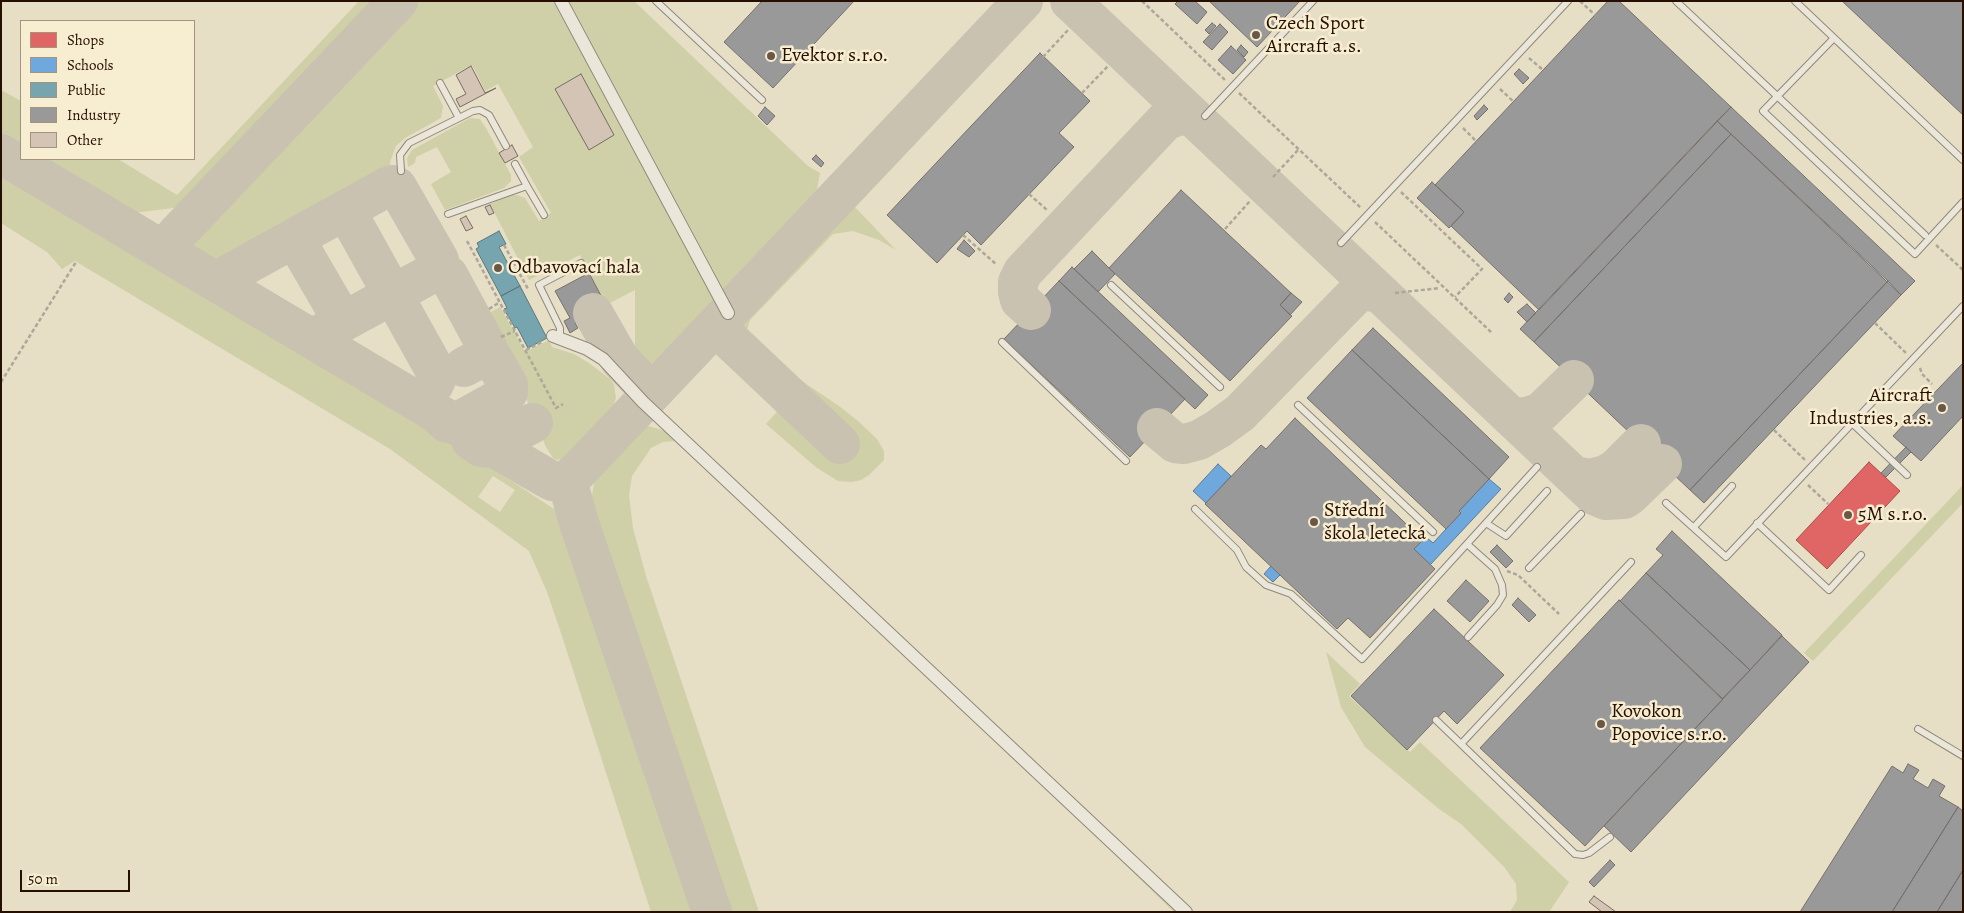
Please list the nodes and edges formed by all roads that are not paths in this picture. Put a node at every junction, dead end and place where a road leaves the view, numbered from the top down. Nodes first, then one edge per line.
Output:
1 (561, 1) edge
2 (656, 1) edge
3 (1313, 1) edge
4 (1568, 1) edge
5 (1676, 1) edge
6 (1795, 1) edge
7 (1834, 38) junction
8 (440, 83) dead end
9 (1778, 96) junction
10 (762, 100) dead end
11 (1205, 116) dead end
12 (459, 118) junction
13 (506, 146) dead end
14 (1963, 160) edge
15 (515, 164) dead end
16 (401, 171) dead end
17 (527, 186) junction
18 (1963, 202) edge
19 (448, 214) dead end
20 (544, 215) dead end
21 (1927, 237) junction
22 (1341, 242) dead end
23 (581, 263) dead end
24 (1111, 286) dead end
25 (1963, 306) edge
26 (728, 313) dead end
27 (556, 337) joint
28 (1002, 342) dead end
29 (1220, 388) dead end
30 (1298, 405) dead end
31 (1852, 423) junction
32 (1126, 460) dead end
33 (1537, 467) dead end
34 (1907, 475) dead end
35 (1732, 486) dead end
36 (1547, 492) dead end
37 (1666, 503) dead end
38 (1195, 510) dead end
39 (1581, 514) dead end
40 (1486, 522) junction
41 (1757, 523) junction
42 (1694, 528) junction
43 (1433, 532) dead end
44 (1467, 544) junction
45 (1861, 555) dead end
46 (1631, 562) dead end
47 (1529, 568) dead end
48 (1468, 637) dead end
49 (1436, 720) dead end
50 (1918, 729) dead end
51 (1461, 744) junction
52 (1963, 756) edge
53 (1610, 837) dead end
54 (1186, 912) edge

1 - 26 street
2 - 10 lane
3 - 11 lane
4 - 22 lane
5 - 9 lane
6 - 7 lane
7 - 9 lane
7 - 14 lane
8 - 12 lane
9 - 21 lane
9 - 21 lane
12 - 13 lane
12 - 16 lane
15 - 17 lane
17 - 19 lane
17 - 20 lane
18 - 21 lane
23 - 27 lane
24 - 29 lane
25 - 31 lane
27 - 54 street
28 - 32 lane
30 - 43 lane
31 - 34 lane
31 - 41 lane
33 - 40 lane
35 - 42 lane
36 - 40 lane
37 - 42 lane
38 - 44 lane
39 - 47 lane
40 - 44 lane
41 - 42 lane
41 - 45 lane
44 - 48 lane
46 - 51 lane
49 - 51 lane
50 - 52 lane
51 - 53 lane

